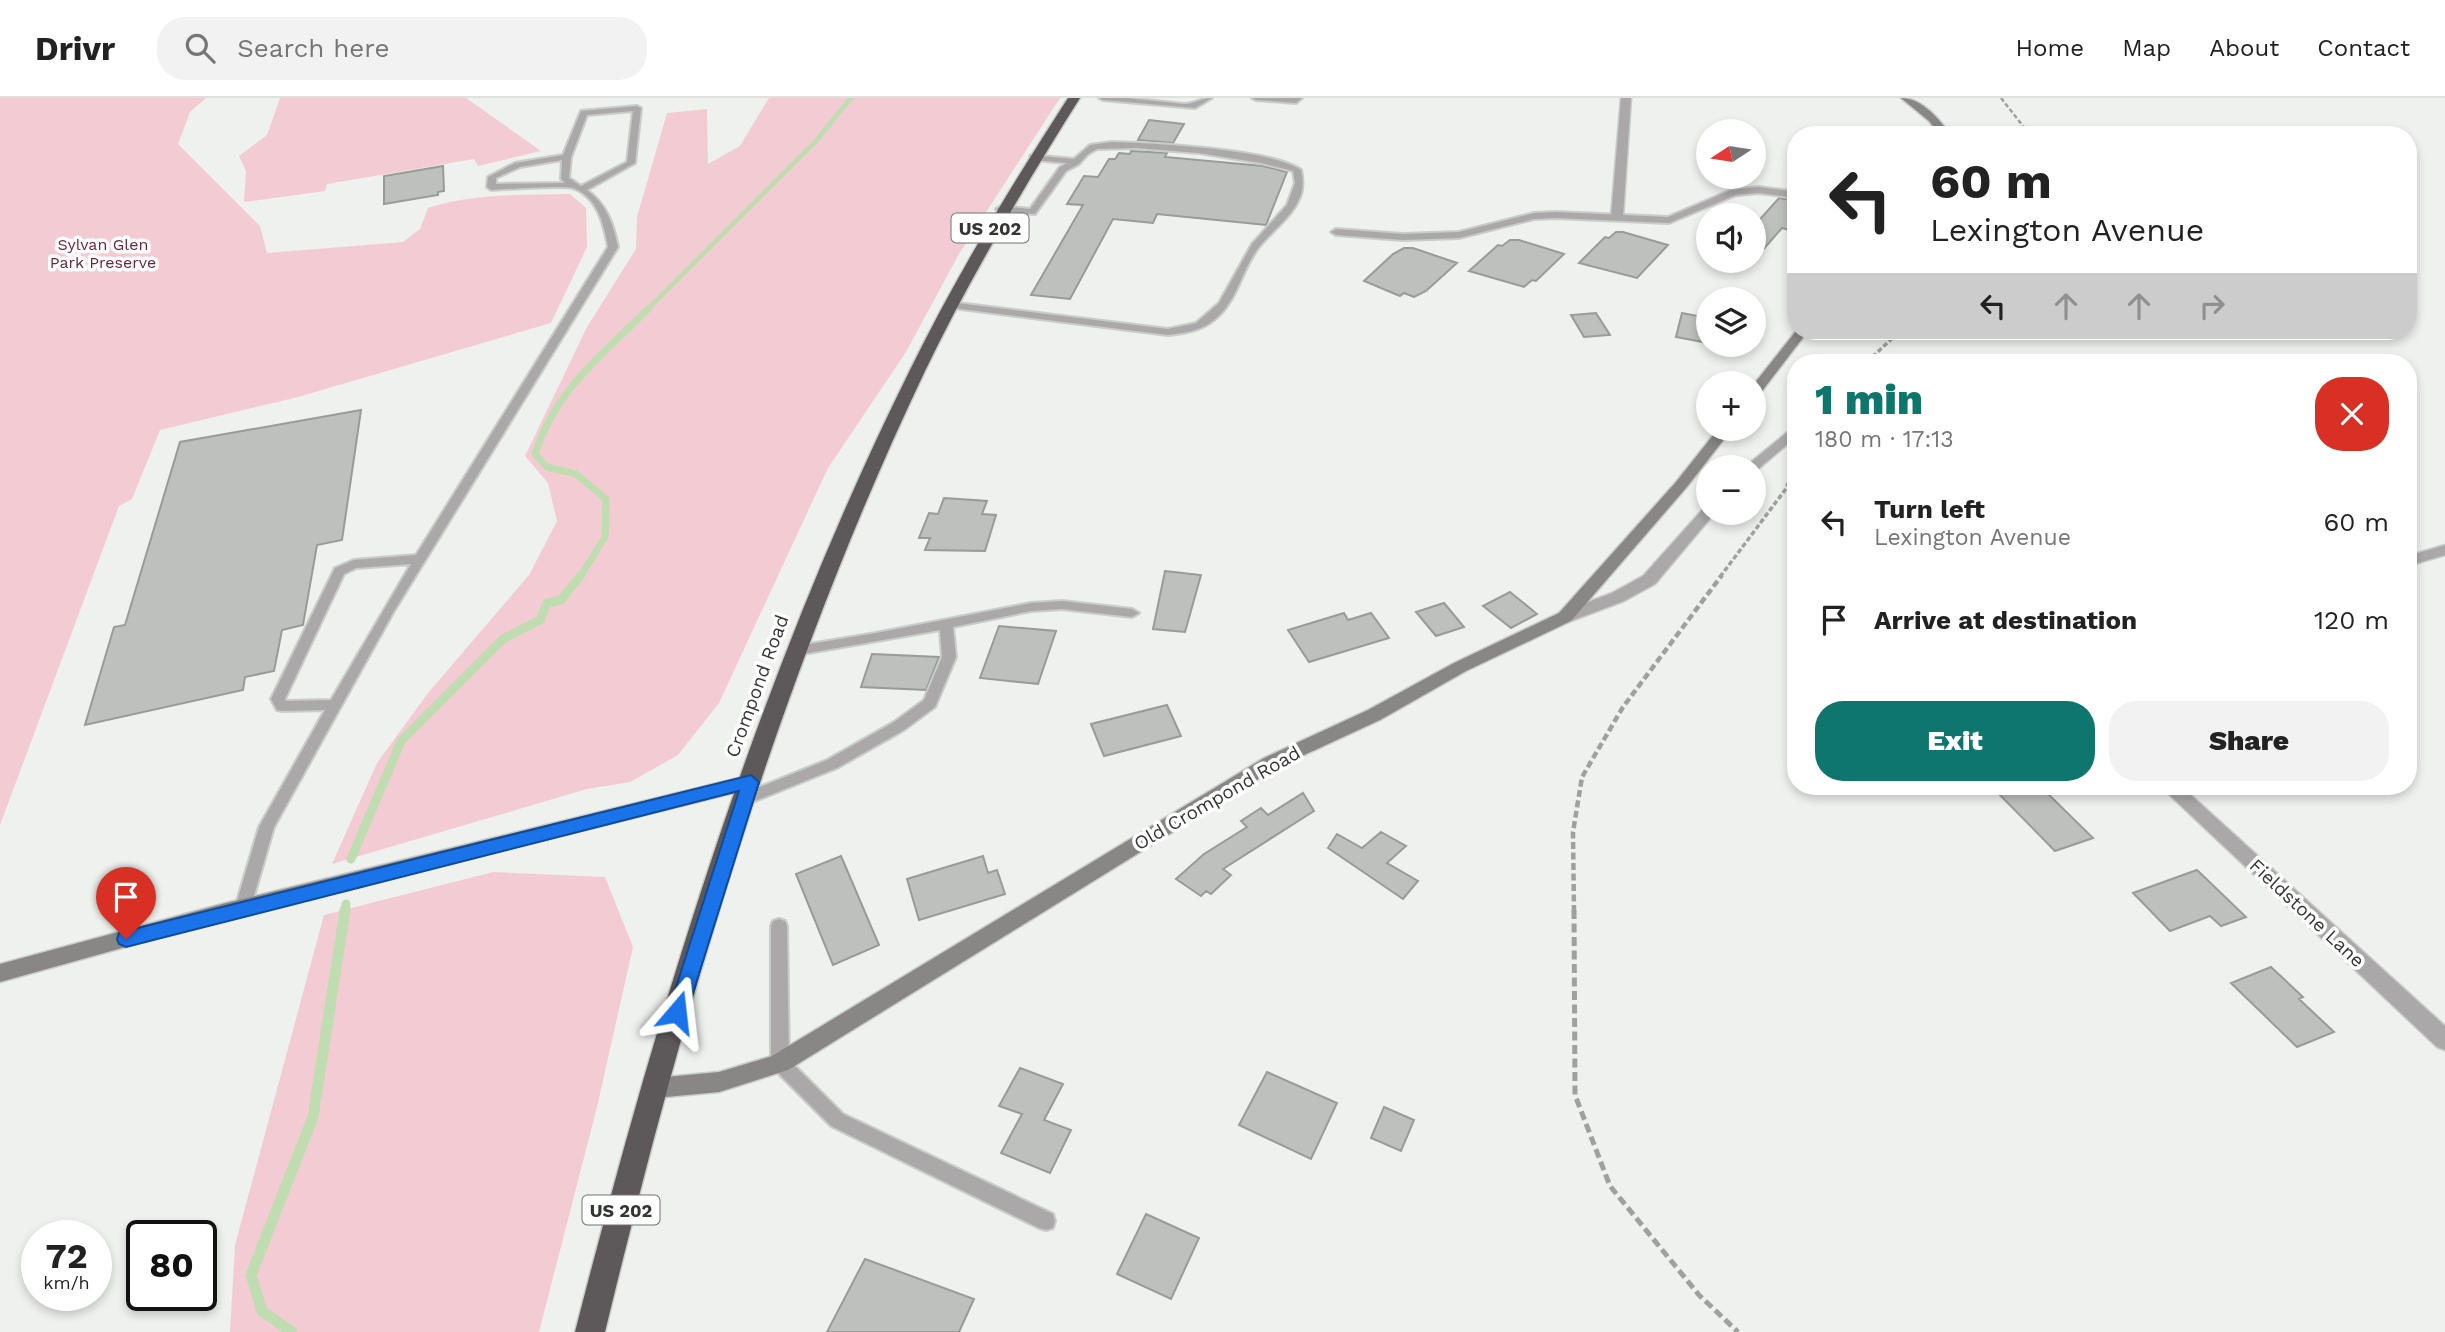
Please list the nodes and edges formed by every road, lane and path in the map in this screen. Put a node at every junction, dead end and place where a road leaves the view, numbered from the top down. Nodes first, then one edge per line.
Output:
1 (1074, 98) edge
2 (1103, 98) edge
3 (1208, 98) edge
4 (1256, 98) edge
5 (1298, 98) edge
6 (1626, 98) edge
7 (1906, 98) edge
8 (2001, 98) edge
9 (1939, 126) edge
10 (2023, 126) edge
11 (567, 157) junction
12 (1034, 157) junction
13 (1076, 162) junction
14 (578, 187) junction
15 (1787, 194) edge
16 (1001, 209) junction
17 (1618, 217) junction
18 (1336, 232) dead end
19 (949, 305) junction
20 (1795, 340) edge
21 (1890, 340) edge
22 (1876, 354) edge
23 (1766, 378) edge
24 (1787, 437) edge
25 (1716, 441) edge
26 (1766, 455) edge
27 (1787, 486) edge
28 (1697, 525) edge
29 (2445, 550) edge
30 (2417, 558) edge
31 (421, 559) junction
32 (1132, 613) dead end
33 (1565, 617) junction
34 (946, 624) junction
35 (797, 650) junction
36 (336, 705) junction
37 (748, 791) junction
38 (2179, 795) edge
39 (243, 908) junction
40 (779, 926) dead end
41 (0, 973) edge
42 (2445, 1040) edge
43 (780, 1063) junction
44 (655, 1088) junction
45 (1046, 1221) dead end
46 (590, 1332) edge
47 (1738, 1332) edge

1 - 12 highway, Crompond Road / US 202
2 - 3 lane
4 - 5 lane
6 - 17 street
7 - 9 street
8 - 10 path
11 - 14 lane
11 - 14 lane
11 - 14 lane
12 - 13 lane
12 - 16 highway, Crompond Road / US 202
13 - 16 lane
13 - 19 lane
14 - 31 lane
15 - 17 lane
16 - 19 highway, Crompond Road / US 202
17 - 18 lane
19 - 35 highway, Crompond Road / US 202
20 - 23 street
21 - 22 path
24 - 26 street
25 - 33 street, Old Crompond Road
27 - 47 path
28 - 33 street
29 - 30 street
31 - 36 lane
31 - 36 lane
32 - 34 lane
33 - 43 street, Old Crompond Road
34 - 35 lane
34 - 37 lane
35 - 37 highway, Crompond Road / US 202
36 - 39 lane
37 - 39 street
37 - 44 highway, Crompond Road / US 202
38 - 42 street, Fieldstone Lane
39 - 41 street
40 - 43 lane
43 - 44 street, Old Crompond Road
43 - 45 lane
44 - 46 highway, Crompond Road / US 202

